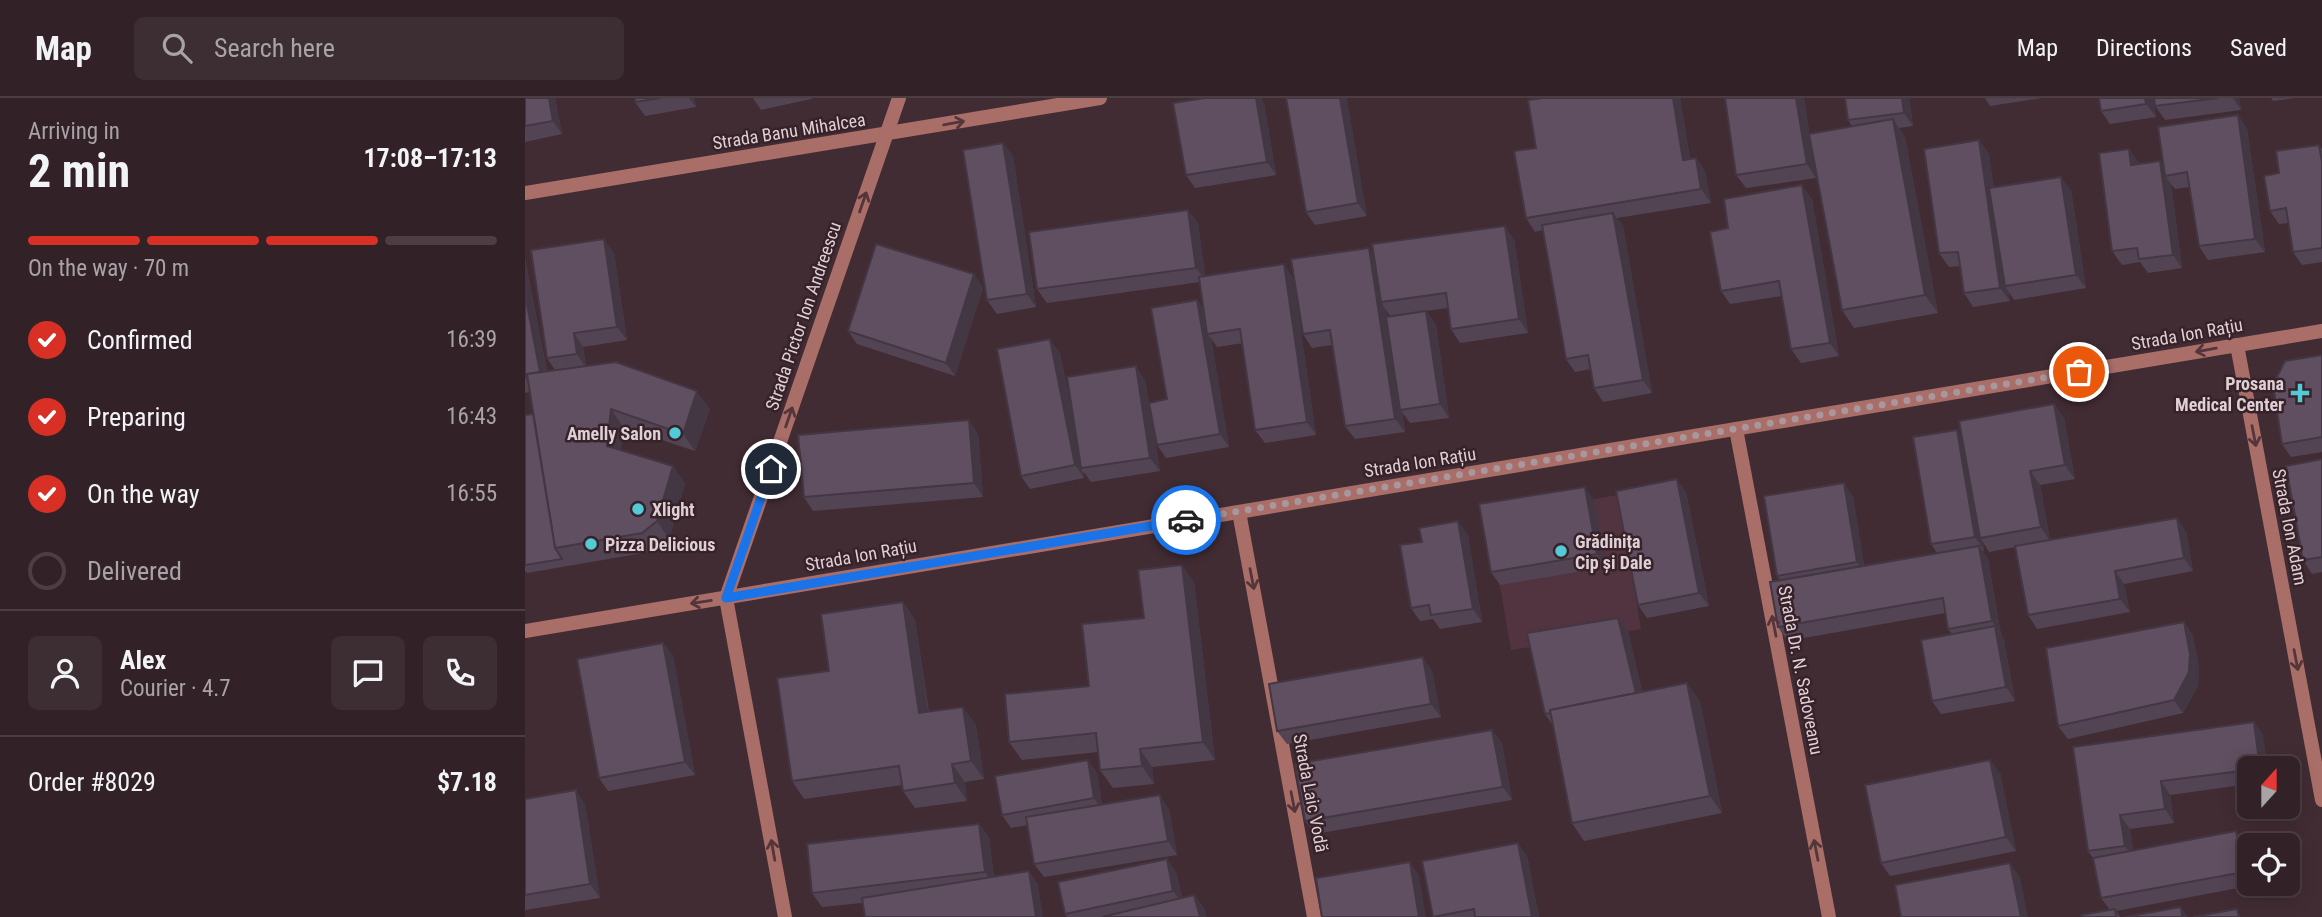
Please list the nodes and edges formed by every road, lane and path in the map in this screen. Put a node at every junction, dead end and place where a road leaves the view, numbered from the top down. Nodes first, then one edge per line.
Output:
1 (899, 98) edge
2 (1100, 98) edge
3 (887, 134) junction
4 (525, 193) edge
5 (2322, 331) edge
6 (2237, 345) junction
7 (1736, 429) junction
8 (1239, 512) junction
9 (726, 598) junction
10 (525, 631) edge
11 (2322, 800) edge
12 (785, 917) edge
13 (1314, 917) edge
14 (1829, 917) edge

1 - 3 street, Strada Pictor Ion Andreescu
3 -> 2 street, Strada Banu Mihalcea
3 - 4 street, Strada Banu Mihalcea
9 -> 3 street, Strada Pictor Ion Andreescu
5 - 6 street, Strada Ion Rațiu
6 -> 7 street, Strada Ion Rațiu
6 -> 11 street, Strada Ion Adam
7 - 8 street, Strada Ion Rațiu
14 -> 7 street, Strada Dr. N. Sadoveanu
8 - 9 street, Strada Ion Rațiu
8 -> 13 street, Strada Laic Vodă
9 -> 10 street, Strada Ion Rațiu
12 -> 9 street, Strada Pictor Ion Andreescu

